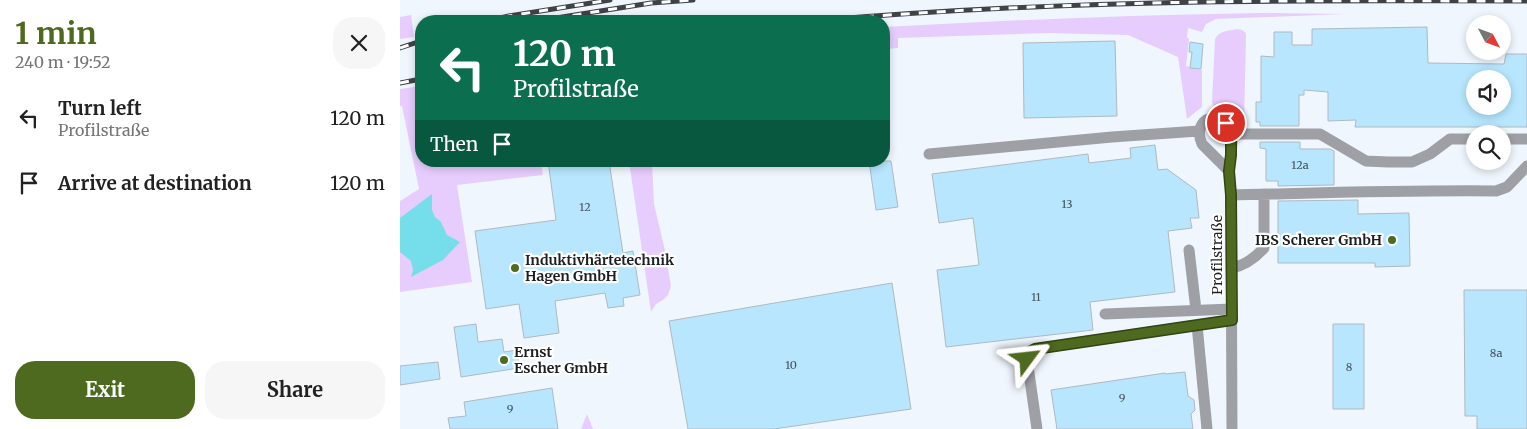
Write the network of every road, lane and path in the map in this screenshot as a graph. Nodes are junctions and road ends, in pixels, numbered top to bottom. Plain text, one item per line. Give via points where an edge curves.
1 (1199, 131) junction
2 (1231, 134) junction
3 (1466, 139) edge
4 (1511, 139) edge
5 (1527, 139) edge
6 (929, 154) dead end
7 (1527, 166) edge
8 (1229, 171) junction
9 (1264, 194) junction
10 (1231, 195) junction
11 (1189, 250) dead end
12 (1232, 268) junction
13 (1196, 310) junction
14 (1105, 314) dead end
15 (1232, 315) junction
16 (1197, 325) junction
17 (1037, 429) edge
18 (1207, 429) edge
19 (1232, 429) edge

1 - 2 street via 1204,122 1215,118 1226,123
1 - 6 street
1 - 8 street via 1202,144
2 - 3 street via 1320,134 1366,161 1388,162 1412,162 1450,139
2 - 8 street, Profilstraße
4 - 5 street
7 - 9 street via 1507,188 1496,191
8 - 10 street, Profilstraße
9 - 10 street
9 - 12 street via 1264,248 1244,266
10 - 12 street, Profilstraße
11 - 13 street
12 - 15 street, Profilstraße
13 - 14 street
13 - 15 street
15 - 16 street
15 - 19 street, Profilstraße
16 - 17 street via 1029,352 1027,359
16 - 18 street

